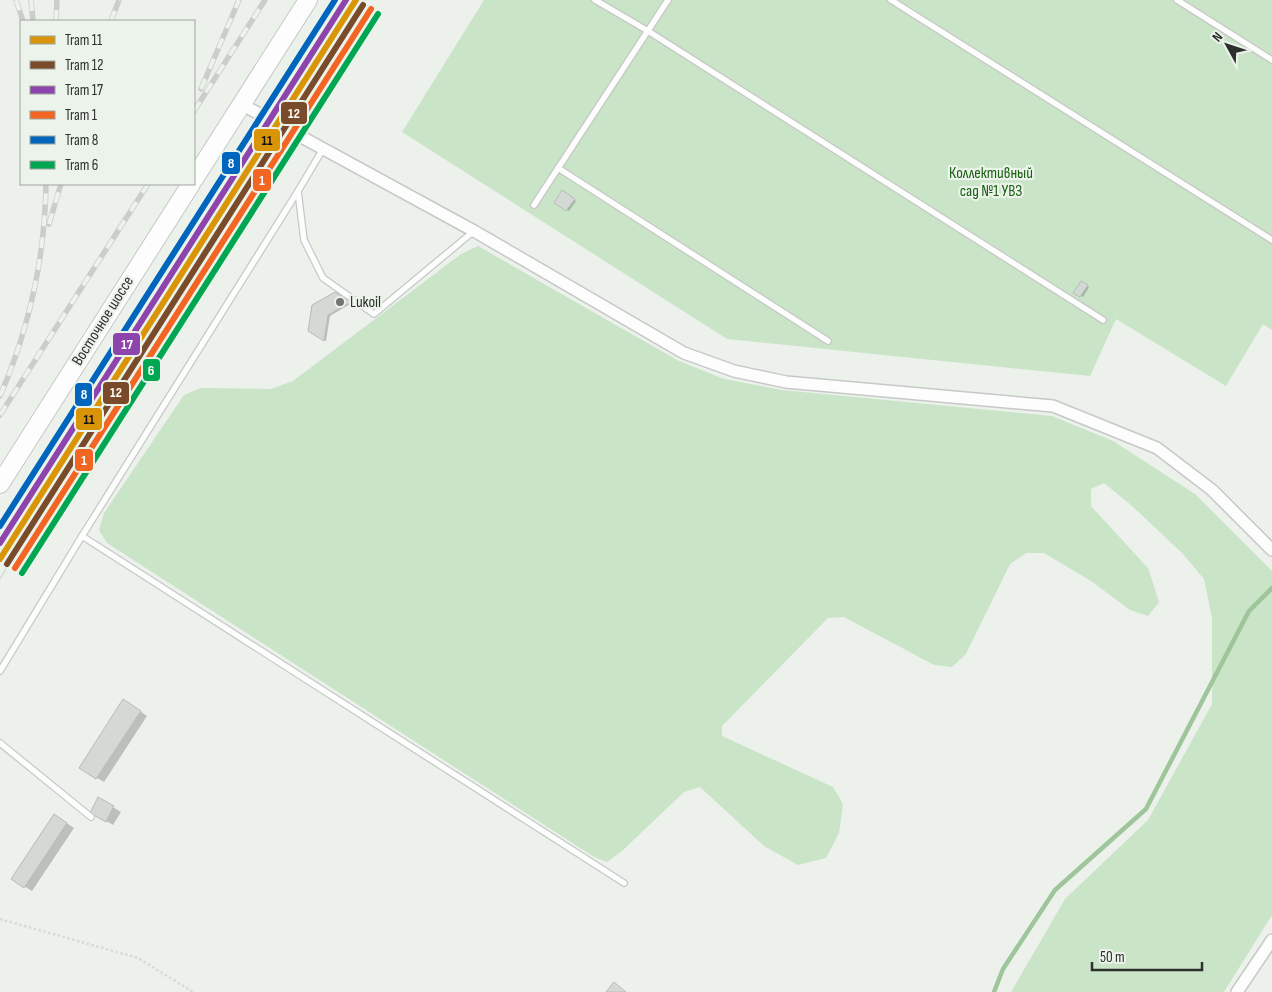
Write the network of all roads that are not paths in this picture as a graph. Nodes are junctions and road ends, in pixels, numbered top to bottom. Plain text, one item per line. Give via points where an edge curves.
1 (308, 0) edge
2 (595, 0) edge
3 (668, 0) edge
4 (891, 0) edge
5 (1176, 0) edge
6 (648, 31) junction
7 (1272, 60) edge
8 (241, 104) junction
9 (323, 149) junction
10 (558, 168) junction
11 (195, 177) edge
12 (190, 185) edge
13 (298, 191) junction
14 (534, 205) dead end
15 (474, 231) junction
16 (1272, 240) edge
17 (1103, 320) dead end
18 (828, 341) dead end
19 (0, 484) edge
20 (82, 536) junction
21 (1272, 550) edge
22 (0, 671) edge
23 (0, 743) edge
24 (91, 817) dead end
25 (624, 882) dead end
26 (1272, 940) edge
27 (1237, 992) edge

1 - 8 main road
2 - 6 lane
3 - 6 lane
4 - 16 lane
5 - 7 lane
6 - 10 lane
6 - 17 lane
8 - 9 street
8 - 11 main road
9 - 13 lane
9 - 15 street
10 - 14 lane
10 - 18 lane
12 - 19 main road, Восточное шоссе
13 - 15 lane via 304,240 323,278 374,314
13 - 20 lane
15 - 21 street via 684,353 734,372 786,382 1053,406 1157,448 1212,490
20 - 22 lane
20 - 25 lane
23 - 24 lane
26 - 27 street

